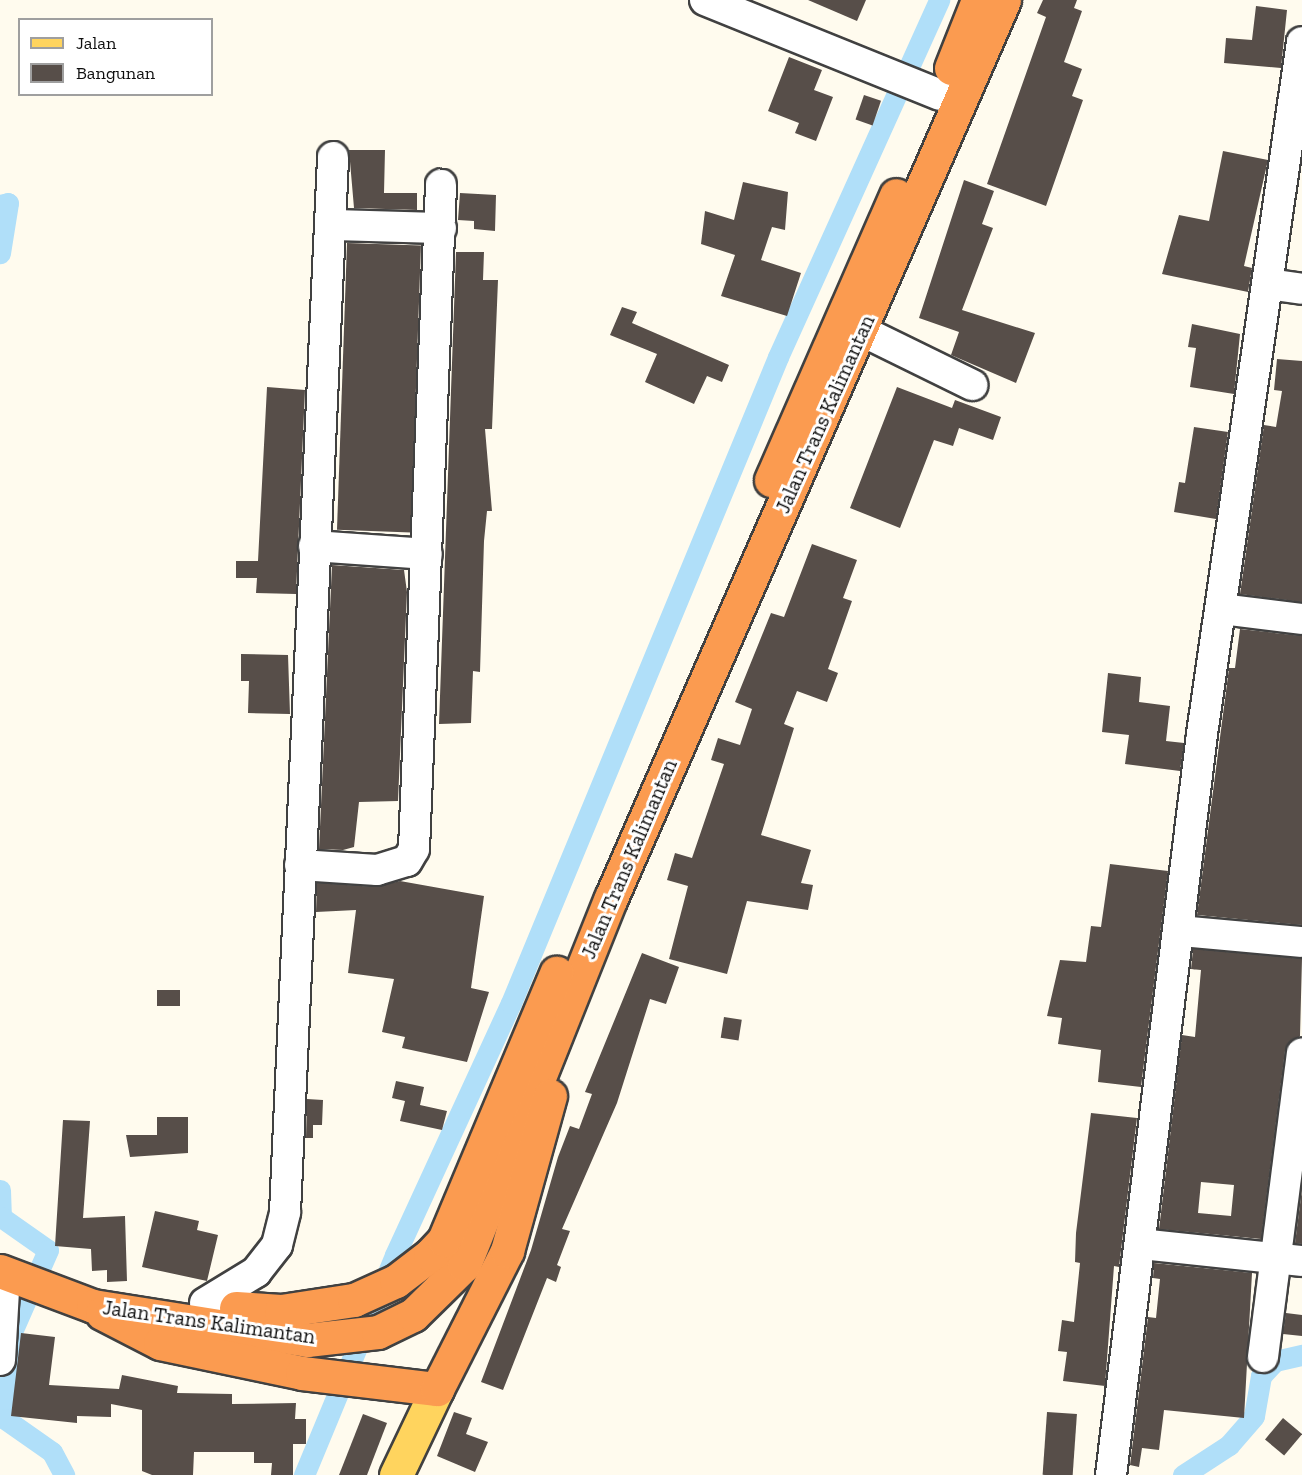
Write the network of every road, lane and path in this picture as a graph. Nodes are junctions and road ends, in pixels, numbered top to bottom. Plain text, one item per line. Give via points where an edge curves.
1 (705, 0) edge
2 (978, 0) edge
3 (1005, 0) edge
4 (737, 7) edge
5 (1302, 42) edge
6 (936, 93) junction
7 (333, 157) dead end
8 (441, 184) dead end
9 (332, 225) junction
10 (441, 228) junction
11 (1268, 284) junction
12 (1302, 289) edge
13 (862, 331) junction
14 (972, 386) dead end
15 (314, 546) junction
16 (427, 554) junction
17 (1221, 609) junction
18 (1302, 619) edge
19 (300, 865) junction
20 (1180, 932) junction
21 (1302, 942) edge
22 (554, 1035) junction
23 (1302, 1053) edge
24 (1295, 1157) edge
25 (467, 1224) junction
26 (1140, 1244) junction
27 (1289, 1259) edge
28 (21, 1272) edge
29 (93, 1306) junction
30 (211, 1310) junction
31 (1263, 1357) dead end
32 (0, 1360) edge
33 (437, 1389) junction
34 (396, 1475) edge
35 (1111, 1475) edge

1 - 4 street
2 - 6 highway, Jalan Trans Kalimantan
3 - 13 highway, Jalan Trans Kalimantan
4 - 6 street via 859,66
5 - 11 street
6 - 25 highway, Jalan Trans Kalimantan
7 - 9 street
8 - 10 street
9 - 10 street
9 - 15 street
10 - 16 street
11 - 12 street
11 - 17 street
13 - 14 street
13 - 22 highway, Jalan Trans Kalimantan
15 - 16 street
15 - 19 street
16 - 19 street via 414,849 407,861 377,870
17 - 18 street
17 - 20 street
19 - 30 street via 285,1212 277,1245 256,1272
20 - 21 street
20 - 26 street
22 - 25 highway, Jalan Trans Kalimantan
22 - 33 highway via 556,1077 507,1251
23 - 24 street
24 - 27 street
25 - 30 highway, Jalan Trans Kalimantan via 464,1265 436,1297 378,1332 307,1340
26 - 27 street
26 - 35 street
27 - 31 street
28 - 29 highway, Jalan Trans Kalimantan
28 - 30 highway, Jalan Trans Kalimantan
28 - 32 street
29 - 30 highway, Jalan Trans Kalimantan
29 - 33 highway via 160,1343 302,1373
33 - 34 main road

